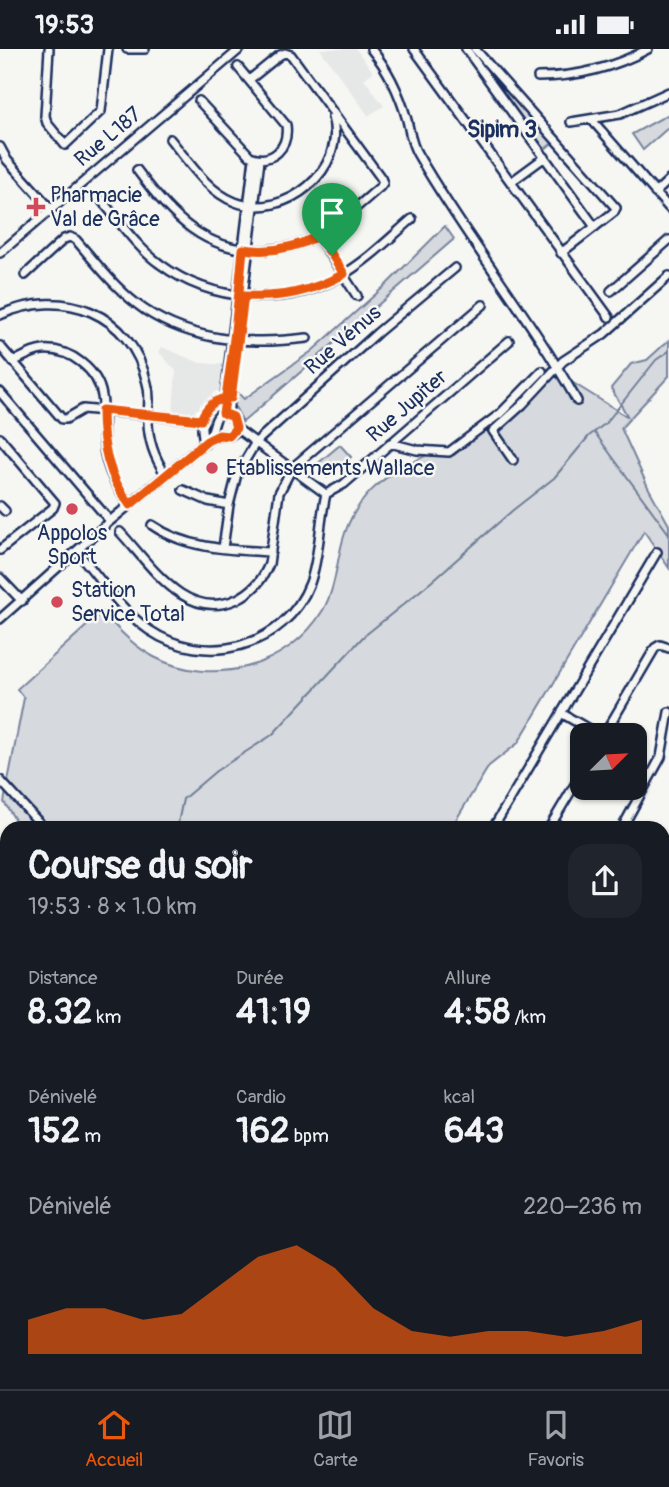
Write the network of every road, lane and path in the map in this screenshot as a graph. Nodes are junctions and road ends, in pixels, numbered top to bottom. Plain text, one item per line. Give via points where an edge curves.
1 (49, 49) edge
2 (107, 49) edge
3 (127, 49) edge
4 (145, 49) edge
5 (240, 49) edge
6 (371, 49) edge
7 (414, 49) edge
8 (466, 49) edge
9 (475, 49) edge
10 (648, 49) edge
11 (237, 67) dead end
12 (538, 77) dead end
13 (249, 80) junction
14 (669, 92) edge
15 (199, 101) dead end
16 (330, 111) junction
17 (592, 120) junction
18 (571, 123) dead end
19 (170, 139) dead end
20 (0, 147) edge
21 (545, 157) junction
22 (257, 159) junction
23 (137, 170) dead end
24 (669, 180) edge
25 (511, 182) junction
26 (655, 193) junction
27 (102, 201) dead end
28 (252, 206) junction
29 (669, 208) edge
30 (51, 209) junction
31 (412, 219) dead end
32 (595, 227) junction
33 (318, 236) junction
34 (669, 240) edge
35 (246, 250) junction
36 (0, 253) edge
37 (561, 253) junction
38 (456, 268) dead end
39 (344, 274) junction
40 (25, 275) dead end
41 (669, 276) edge
42 (611, 291) dead end
43 (241, 295) junction
44 (357, 296) dead end
45 (483, 305) dead end
46 (0, 315) edge
47 (609, 317) dead end
48 (307, 338) dead end
49 (236, 340) junction
50 (509, 341) dead end
51 (0, 347) edge
52 (13, 362) junction
53 (558, 367) junction
54 (542, 371) dead end
55 (0, 392) edge
56 (228, 398) junction
57 (577, 401) dead end
58 (102, 410) junction
59 (226, 413) junction
60 (148, 415) junction
61 (201, 420) junction
62 (236, 428) junction
63 (216, 431) junction
64 (0, 438) edge
65 (256, 442) junction
66 (206, 443) junction
67 (390, 443) junction
68 (513, 460) dead end
69 (292, 467) junction
70 (166, 475) junction
71 (183, 490) dead end
72 (326, 494) junction
73 (130, 505) junction
74 (229, 505) junction
75 (110, 521) junction
76 (152, 525) dead end
77 (120, 532) dead end
78 (223, 548) junction
79 (0, 550) edge
80 (271, 552) junction
81 (657, 552) dead end
82 (84, 560) dead end
83 (0, 577) edge
84 (22, 601) junction
85 (0, 619) edge
86 (669, 648) edge
87 (669, 712) edge
88 (561, 713) junction
89 (580, 723) edge
90 (609, 723) edge
91 (0, 780) edge
92 (570, 793) edge
93 (38, 821) edge
94 (497, 821) edge
95 (553, 821) edge
96 (626, 821) edge

1 - 2 street via 45,116 65,145 101,111
3 - 4 street
5 - 30 street, Rue L187
6 - 53 street via 403,106 416,153
7 - 25 street
8 - 21 street
9 - 32 street via 614,205 614,212
10 - 12 street via 585,74
11 - 13 street
13 - 16 street via 285,53 291,55
13 - 22 street via 286,125 287,135 278,153
14 - 17 street via 636,108
15 - 22 street via 242,150
16 - 28 street via 334,133 323,171 291,199
16 - 33 street via 383,183
17 - 18 street
17 - 26 street
19 - 28 street via 215,190
20 - 30 street
21 - 25 street
21 - 32 street
22 - 28 street
23 - 35 street via 187,225 218,245
24 - 26 street
25 - 37 street
26 - 29 street
27 - 43 street via 158,263 194,284
28 - 35 street
30 - 36 street, Rue L187
31 - 39 street
32 - 37 street
33 - 35 street via 286,248
33 - 39 street
34 - 42 street
35 - 43 street
37 - 47 street
38 - 65 street, Rue Vénus
39 - 43 street via 288,295
39 - 44 street
40 - 49 street via 70,237 145,310 186,331
41 - 53 street via 604,334
43 - 49 street
45 - 69 street
46 - 60 street via 32,304 57,302 106,320 130,344 144,370
48 - 49 street
49 - 56 street
50 - 67 street, Rue Jupiter
51 - 52 street
52 - 58 street via 62,419 79,410
52 - 58 street via 43,350 74,357 96,378
53 - 57 street
53 - 68 street via 493,431
54 - 67 street via 500,413 449,452
55 - 75 street
56 - 59 street
56 - 61 street via 206,409
58 - 60 street
58 - 73 street via 107,462
59 - 62 street
59 - 63 street via 217,416
60 - 61 street
60 - 70 street via 149,439
61 - 66 street
62 - 63 street via 229,436
62 - 65 street
63 - 66 street
64 - 79 street via 55,503
65 - 69 street
65 - 74 street, Rue Vénus via 237,474
66 - 70 street
67 - 72 street, Rue Jupiter
69 - 72 street
69 - 80 street via 279,493
70 - 73 street
71 - 74 street
72 - 82 street via 314,570 304,596 268,634 237,647 206,651 161,638 130,614
73 - 75 street
74 - 78 street, Rue Vénus
75 - 84 street
76 - 78 street via 181,540
77 - 80 street via 168,584 202,604 230,602 255,587 264,576
78 - 80 street
81 - 88 street
83 - 84 street
84 - 85 street
86 - 90 street via 655,648
87 - 96 street via 661,757
88 - 89 street
88 - 94 street
91 - 93 street
92 - 95 street

